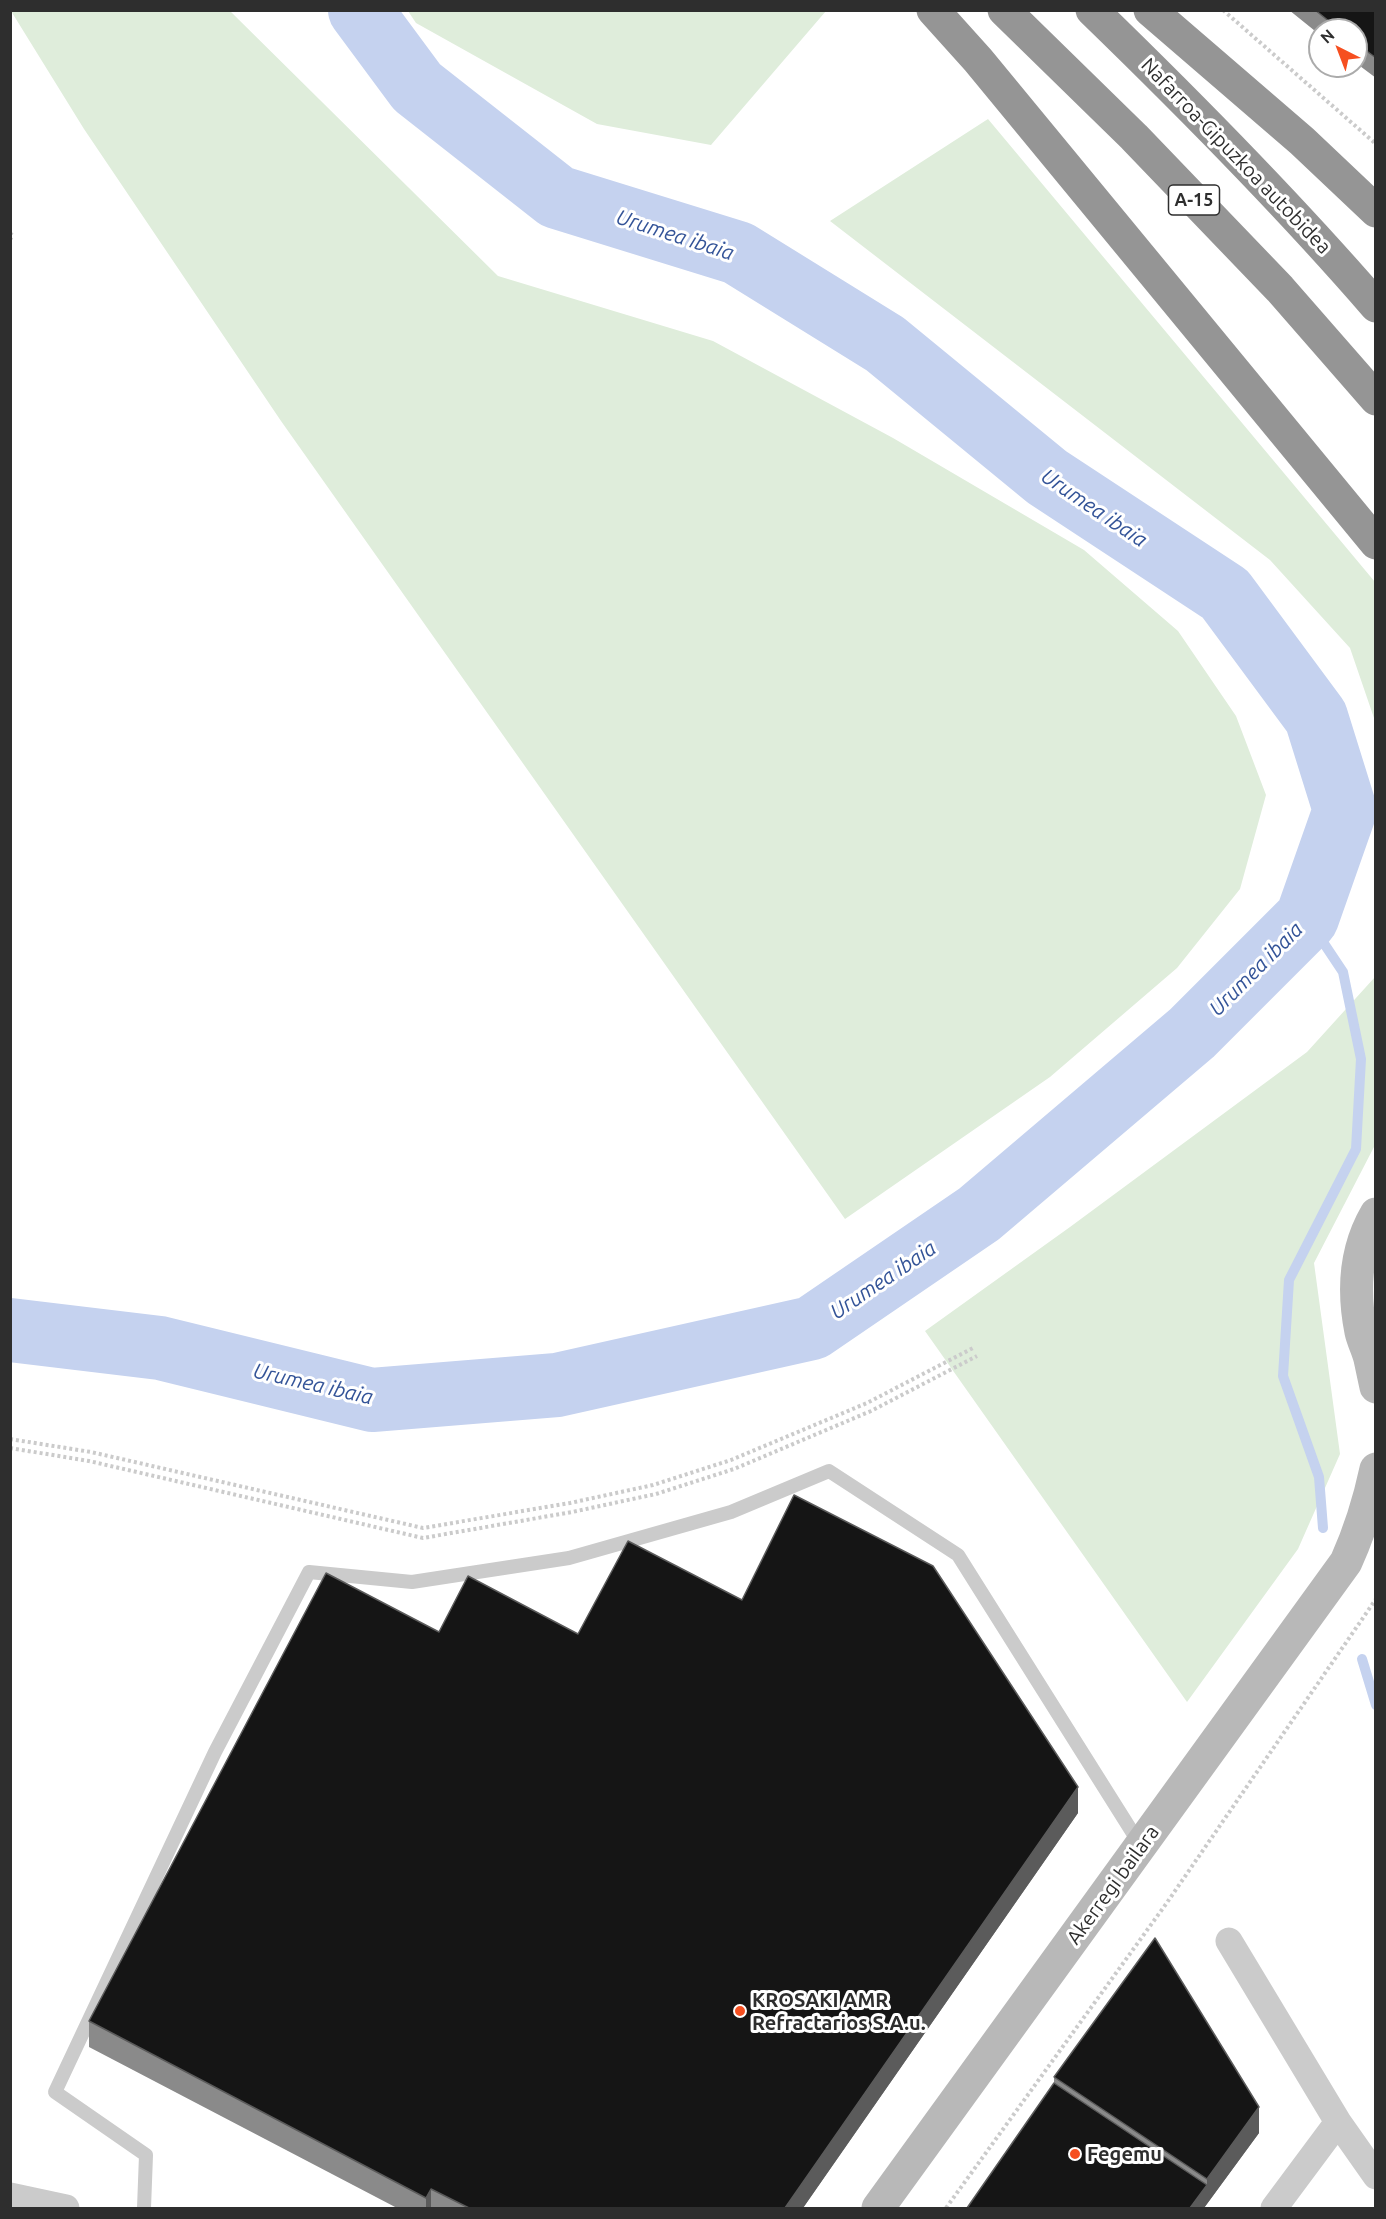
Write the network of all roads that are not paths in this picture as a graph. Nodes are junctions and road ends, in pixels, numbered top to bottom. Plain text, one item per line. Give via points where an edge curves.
1 (933, 10) edge
2 (1004, 10) edge
3 (1092, 10) edge
4 (1150, 10) edge
5 (1376, 211) edge
6 (1376, 306) edge
7 (1376, 399) edge
8 (1376, 543) edge
9 (1376, 1214) edge
10 (1374, 1359) edge
11 (1376, 1469) edge
12 (1376, 1530) edge
13 (1347, 1562) junction
14 (1141, 1846) junction
15 (1229, 1941) dead end
16 (1338, 2122) junction
17 (1376, 2176) edge
18 (10, 2196) edge
19 (66, 2208) edge
20 (144, 2208) edge
21 (878, 2208) edge
22 (1274, 2208) edge

1 - 8 highway
2 - 7 highway, A-15 via 1134,137 1280,289
3 - 6 highway, Nafarroa-Gipuzkoa autobidea via 1183,98
4 - 5 highway via 1302,141
9 - 10 main road via 1363,1241 1356,1287 1362,1335
11 - 13 main road, Akerregi bailara
12 - 13 street
13 - 14 main road, Akerregi bailara
14 - 20 lane via 958,1555 829,1471 731,1512 569,1558 412,1582 309,1572 215,1752 55,2092 146,2155
14 - 21 main road, Akerregi bailara
15 - 16 street
16 - 17 street
16 - 22 street
18 - 19 street

